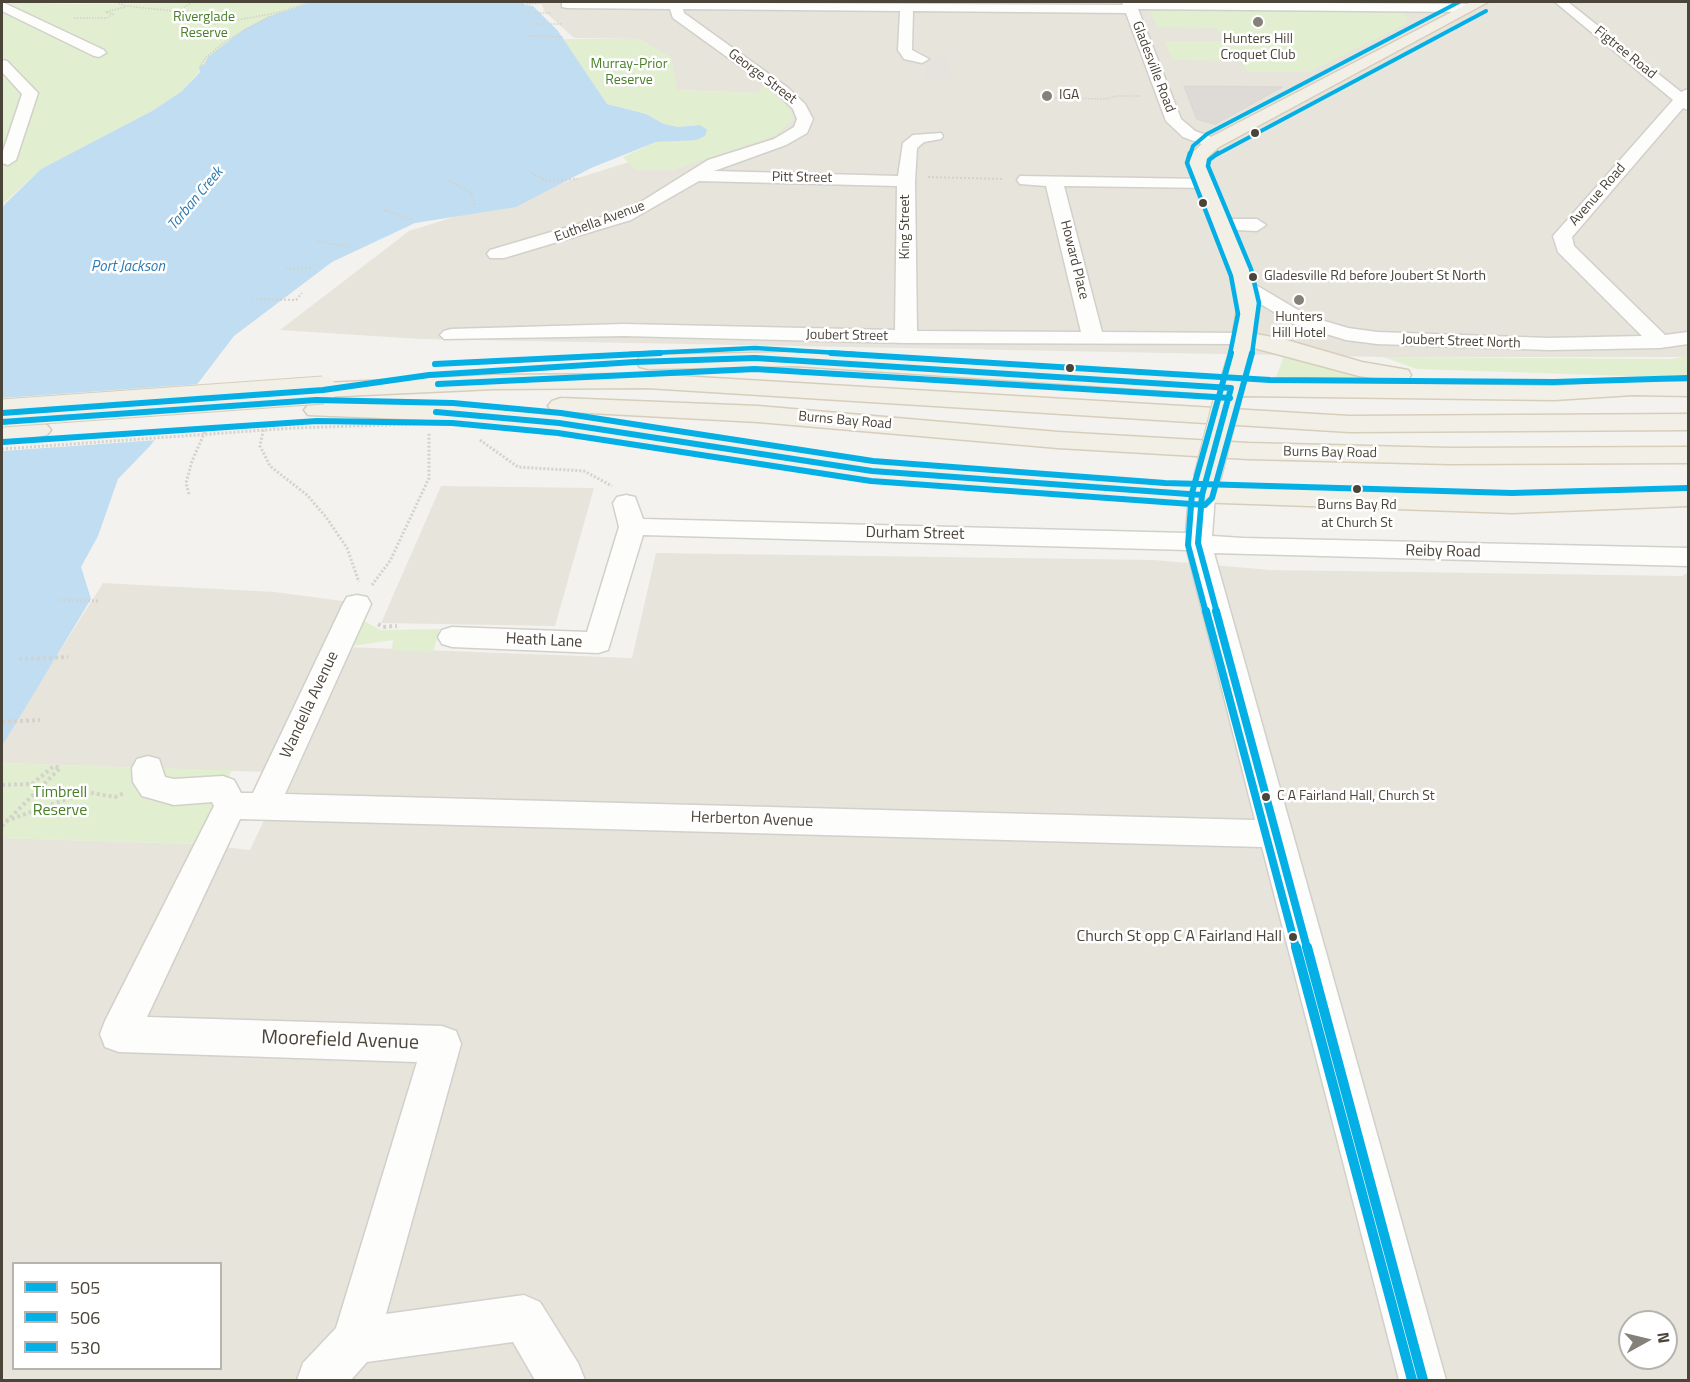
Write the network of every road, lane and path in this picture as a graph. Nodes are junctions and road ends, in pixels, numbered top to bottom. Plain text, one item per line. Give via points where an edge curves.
1 (116, 2) edge
2 (193, 2) edge
3 (311, 2) edge
4 (1561, 2) edge
5 (705, 3) edge
6 (523, 4) dead end
7 (535, 4) dead end
8 (567, 4) dead end
9 (675, 4) junction
10 (1410, 4) edge
11 (6, 5) edge
12 (1130, 5) edge
13 (1475, 5) edge
14 (126, 6) junction
15 (907, 7) junction
16 (105, 12) dead end
17 (176, 12) junction
18 (276, 13) junction
19 (528, 13) dead end
20 (552, 13) dead end
21 (527, 24) dead end
22 (566, 24) dead end
23 (1431, 28) junction
24 (525, 36) dead end
25 (564, 37) dead end
26 (99, 53) dead end
27 (922, 59) dead end
28 (2, 64) edge
29 (201, 65) dead end
30 (1146, 96) dead end
31 (1055, 99) dead end
32 (1686, 99) edge
33 (935, 136) dead end
34 (1213, 143) junction
35 (8, 160) dead end
36 (531, 173) dead end
37 (697, 176) junction
38 (925, 177) dead end
39 (578, 179) dead end
40 (1026, 180) joint
41 (449, 181) dead end
42 (906, 181) junction
43 (1054, 181) junction
44 (1203, 184) junction
45 (475, 208) dead end
46 (384, 210) dead end
47 (413, 220) dead end
48 (1220, 225) junction
49 (1257, 225) dead end
50 (317, 241) dead end
51 (350, 246) dead end
52 (497, 254) dead end
53 (313, 268) dead end
54 (285, 269) dead end
55 (1245, 288) junction
56 (302, 293) dead end
57 (252, 299) dead end
58 (451, 335) dead end
59 (906, 338) junction
60 (1093, 338) junction
61 (1689, 338) edge
62 (1244, 339) junction
63 (1660, 342) junction
64 (1359, 369) junction
65 (1628, 388) junction
66 (1689, 389) edge
67 (1230, 392) junction
68 (320, 400) junction
69 (2, 413) edge
70 (265, 420) dead end
71 (1689, 422) edge
72 (210, 423) dead end
73 (2, 433) edge
74 (479, 440) dead end
75 (2, 449) edge
76 (1689, 454) edge
77 (1204, 487) junction
78 (189, 494) dead end
79 (1689, 498) edge
80 (629, 515) junction
81 (1198, 543) junction
82 (1689, 557) edge
83 (358, 593) junction
84 (60, 600) dead end
85 (99, 601) dead end
86 (452, 637) dead end
87 (68, 657) dead end
88 (19, 659) dead end
89 (40, 720) dead end
90 (2, 722) edge
91 (148, 768) dead end
92 (2, 785) edge
93 (98, 792) dead end
94 (246, 806) junction
95 (6, 821) junction
96 (2, 826) edge
97 (1275, 834) junction
98 (355, 1341) junction
99 (320, 1380) edge
100 (561, 1380) edge
101 (1423, 1380) edge

1 - 14 path
2 - 17 path
3 - 18 path
4 - 32 street, Figtree Road
5 - 9 street
5 - 15 street
6 - 7 path
8 - 9 street
9 - 37 street, George Street via 678,15 782,90 800,107 805,119 801,130 780,142 714,164
10 - 12 street
10 - 13 street
10 - 23 street
11 - 26 street
12 - 15 street
12 - 34 street, Gladesville Road via 1174,121 1189,134
13 - 23 main road
14 - 16 path
14 - 17 path
15 - 27 street via 904,50 909,56
17 - 18 path via 192,13 214,24
18 - 29 path via 227,40
19 - 20 path
21 - 22 path
23 - 34 main road
24 - 25 path
28 - 35 street via 30,93
30 - 31 path
32 - 63 street, Avenue Road via 1562,236 1565,248
33 - 42 street, King Street via 919,138 909,146
34 - 44 main road via 1197,159
36 - 39 path via 547,181
37 - 42 street, Pitt Street
37 - 52 street, Euthella Avenue via 625,216
38 - 40 path
40 - 43 street
41 - 45 path via 472,194
42 - 59 street, King Street
43 - 44 street
43 - 60 street, Howard Place
44 - 48 main road
46 - 47 path
48 - 49 street
48 - 55 main road
50 - 51 path
53 - 54 path
55 - 62 main road
55 - 63 street, Joubert Street North via 1300,320 1346,334 1493,344
55 - 64 main road via 1299,339
56 - 57 path via 296,300
58 - 59 street, Joubert Street via 624,330
59 - 60 street, Joubert Street
60 - 62 street, Joubert Street
61 - 63 street, Joubert Street North
62 - 64 main road
62 - 67 main road
64 - 65 main road via 1411,377
65 - 66 main road
65 - 67 main road via 1554,393
67 - 68 main road via 755,358 429,375
67 - 77 main road, bridge
68 - 69 main road, Burns Bay Road, bridge
68 - 71 main road, Burns Bay Road via 494,382 647,381 1315,422
68 - 73 main road, Burns Bay Road
68 - 76 main road, Burns Bay Road via 758,414 1248,452 1449,456
68 - 77 main road via 559,423 872,471
70 - 83 path via 260,438 265,457 326,517 346,548
72 - 78 path via 192,461 186,483
74 - 80 path via 518,467 584,471 608,482
75 - 83 path, bridge via 293,428 427,426 429,478 390,561
77 - 79 main road via 1512,504
77 - 81 street
80 - 81 street, Durham Street
80 - 86 street, Heath Lane via 598,643
81 - 82 street, Reiby Road
81 - 97 street
83 - 94 street, Wandella Avenue
84 - 85 path
87 - 88 path
89 - 90 path
91 - 94 street via 153,787 174,792 223,789
92 - 95 path via 32,783 54,766 60,768
93 - 95 path via 86,792
94 - 97 street, Herberton Avenue
94 - 98 street, Moorefield Avenue via 119,1034 442,1044
95 - 96 path
97 - 101 street
98 - 99 street
98 - 100 street via 524,1318

